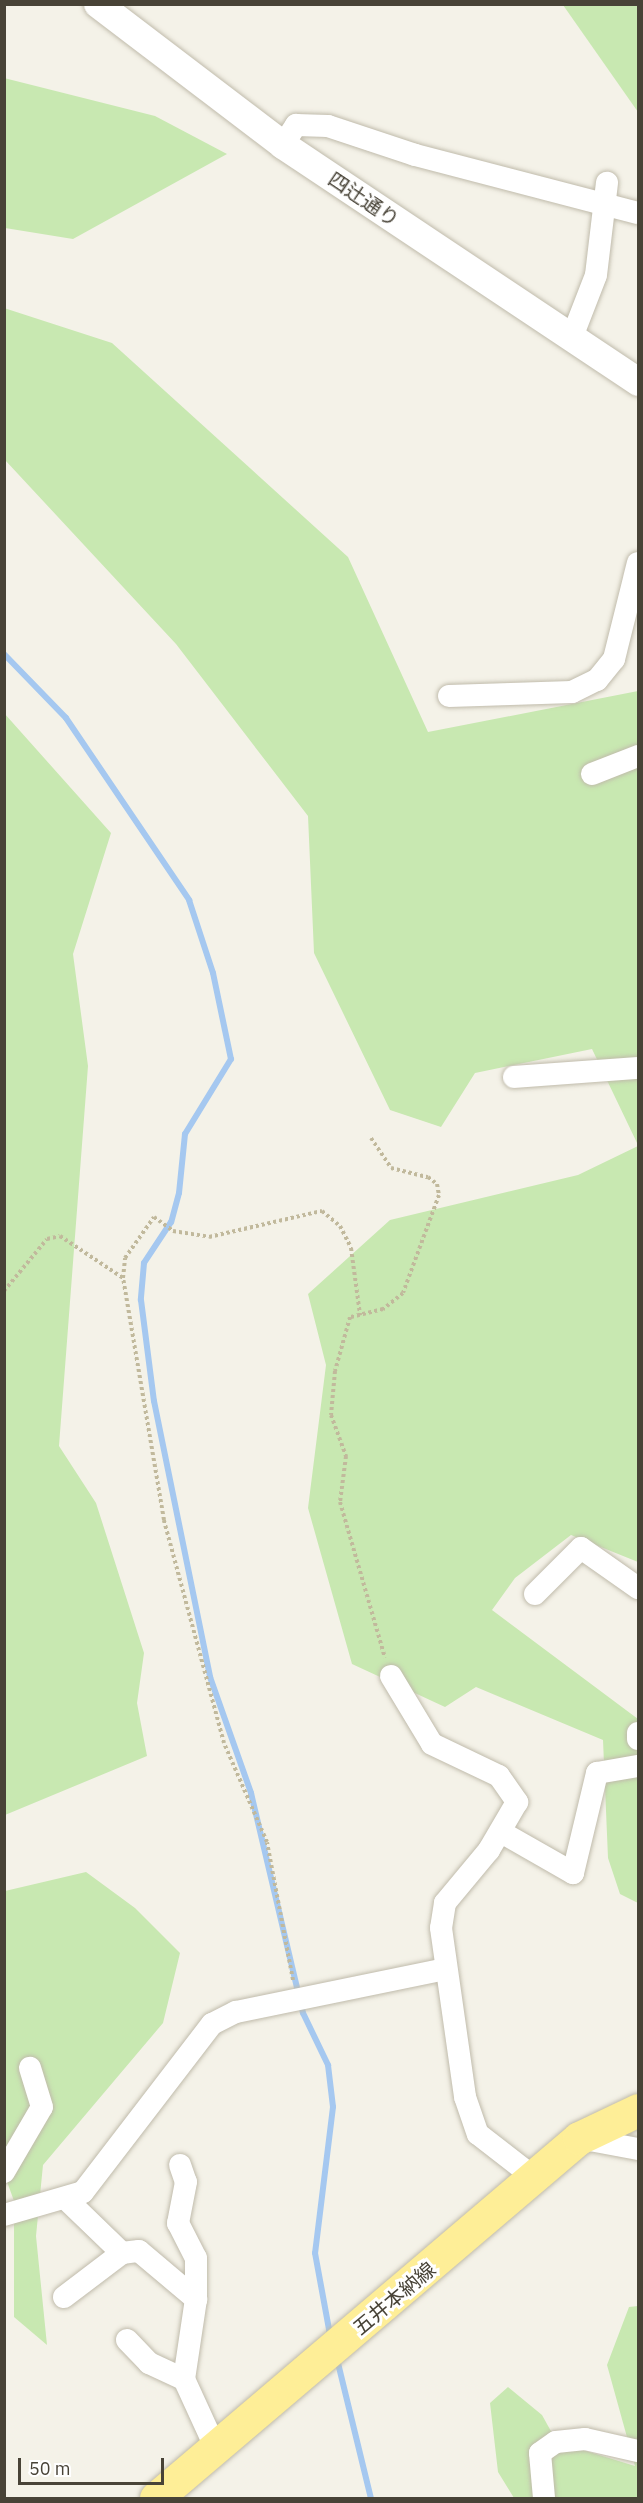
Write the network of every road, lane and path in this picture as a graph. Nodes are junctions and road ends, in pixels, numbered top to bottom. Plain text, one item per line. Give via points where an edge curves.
1 (98, 4) edge
2 (283, 144) junction
3 (607, 193) junction
4 (639, 213) edge
5 (572, 337) junction
6 (639, 382) edge
7 (639, 563) edge
8 (449, 696) dead end
9 (639, 756) edge
10 (592, 774) dead end
11 (639, 1068) edge
12 (514, 1077) dead end
13 (370, 1138) dead end
14 (123, 1278) junction
15 (4, 1291) edge
16 (360, 1315) junction
17 (639, 1588) edge
18 (535, 1594) dead end
19 (391, 1676) joint
20 (639, 1733) edge
21 (639, 1739) edge
22 (639, 1766) edge
23 (501, 1832) junction
24 (446, 1970) junction
25 (288, 2002) junction
26 (30, 2068) dead end
27 (639, 2110) edge
28 (579, 2138) junction
29 (639, 2150) edge
30 (180, 2164) dead end
31 (4, 2172) edge
32 (536, 2179) junction
33 (4, 2180) edge
34 (66, 2199) junction
35 (10, 2212) edge
36 (122, 2253) junction
37 (64, 2297) dead end
38 (196, 2299) junction
39 (127, 2340) dead end
40 (184, 2379) junction
41 (216, 2449) junction
42 (639, 2451) edge
43 (156, 2499) edge
44 (544, 2499) edge

1 - 2 street, 四辻通り
2 - 3 street via 296,124 328,126 415,155
2 - 5 street, 四辻通り
3 - 4 street
3 - 5 street via 596,275
5 - 6 street, 四辻通り
7 - 8 street via 614,659 597,680 572,692
9 - 10 street
11 - 12 street
13 - 16 path via 391,1168 428,1177 439,1195 403,1293 382,1309
14 - 15 path via 60,1236 47,1239
14 - 16 path via 125,1258 154,1217 173,1232 209,1237 322,1211 340,1226 351,1248
14 - 25 path via 165,1520 224,1743 267,1842 294,1992
16 - 19 path via 350,1317 342,1342 331,1415 346,1456 340,1502
17 - 18 street via 581,1548
19 - 23 street via 432,1744 499,1776 513,1791 517,1802
20 - 21 street
22 - 23 street via 597,1773 573,1873
23 - 24 street via 445,1903 441,1928
24 - 25 street
24 - 32 street via 465,2097 478,2134
25 - 34 street via 236,2012 212,2024 135,2131 83,2192
26 - 31 street via 42,2107
27 - 28 main road, 五井本納線
28 - 29 street
28 - 32 main road, 五井本納線
30 - 38 street via 186,2182 178,2223 196,2258
32 - 41 main road, 五井本納線
33 - 35 street
34 - 35 street
34 - 36 street
36 - 37 street
36 - 38 street via 139,2251
38 - 40 street
39 - 40 street via 149,2363
40 - 41 street
41 - 43 main road, 五井本納線
42 - 44 street via 585,2439 556,2442 540,2453

